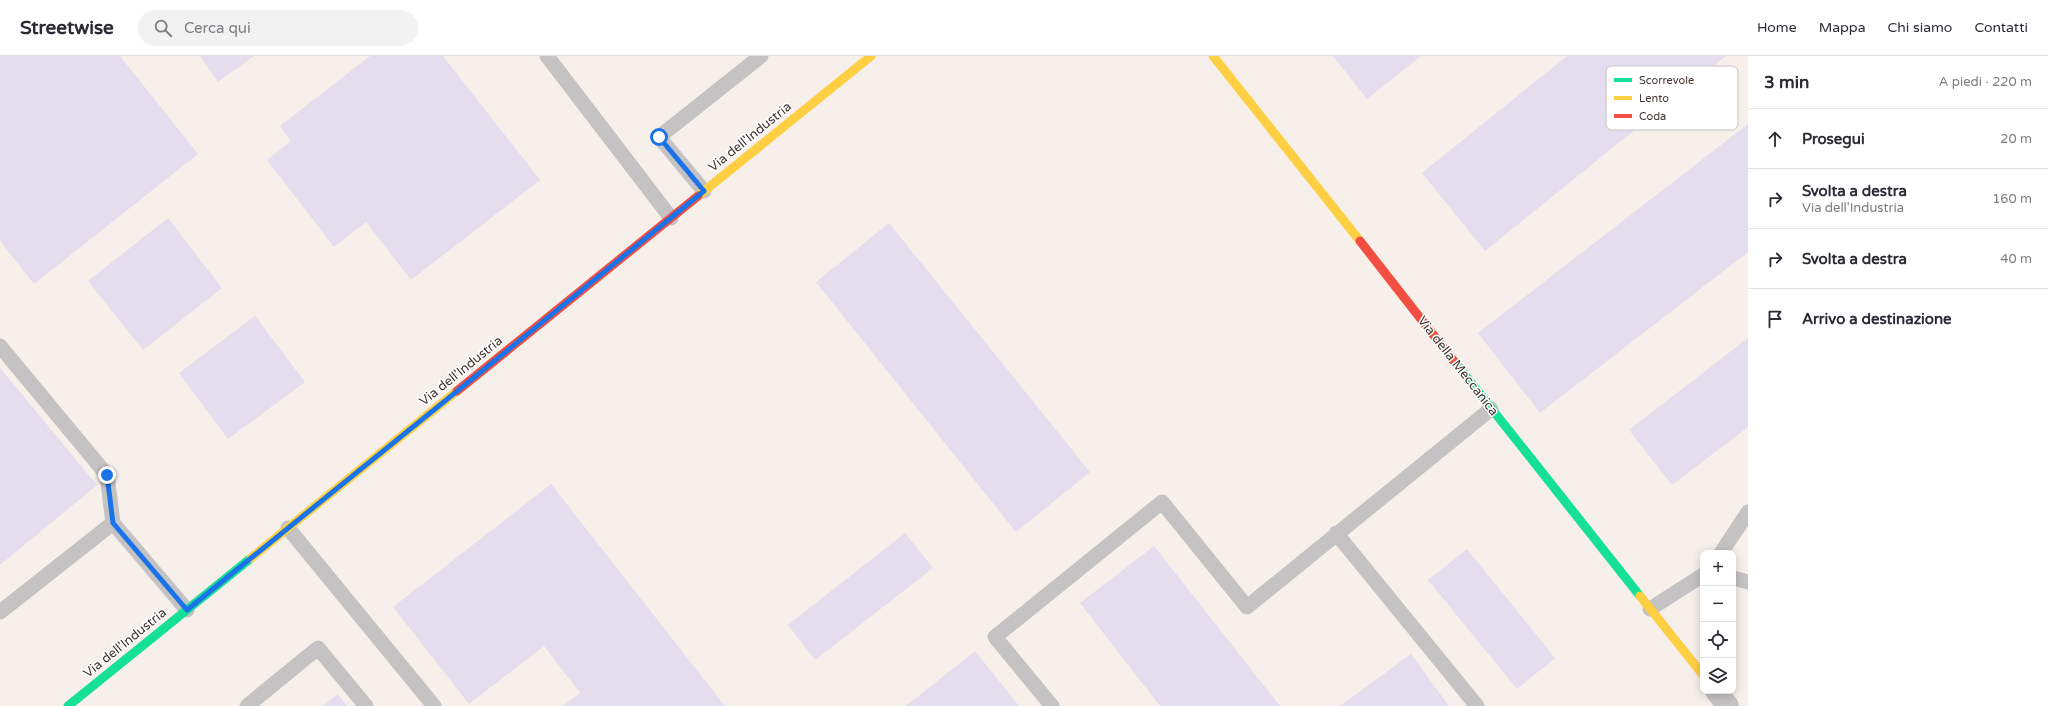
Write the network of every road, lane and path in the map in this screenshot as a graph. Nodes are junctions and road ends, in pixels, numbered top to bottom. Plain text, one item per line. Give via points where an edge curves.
1 (547, 56) edge
2 (761, 56) edge
3 (871, 56) edge
4 (1213, 56) edge
5 (704, 191) junction
6 (671, 218) junction
7 (0, 346) edge
8 (1491, 408) junction
9 (1748, 512) edge
10 (113, 523) junction
11 (288, 528) junction
12 (1336, 533) junction
13 (1723, 550) edge
14 (1700, 576) edge
15 (1736, 579) edge
16 (1748, 582) edge
17 (1650, 609) junction
18 (187, 610) junction
19 (0, 612) edge
20 (1700, 671) edge
21 (1718, 694) edge
22 (69, 706) edge
23 (247, 706) edge
24 (366, 706) edge
25 (434, 706) edge
26 (1052, 706) edge
27 (1477, 706) edge
28 (1728, 706) edge

1 - 6 lane
2 - 5 lane via 659,137
3 - 5 street, Via dell'Industria
4 - 8 street, Via della Meccanica
5 - 6 street, Via dell'Industria
6 - 11 street, Via dell'Industria
7 - 10 lane via 107,475
8 - 12 lane
8 - 17 street, Via della Meccanica
9 - 13 lane
10 - 18 lane
10 - 19 lane
11 - 18 street, Via dell'Industria
11 - 25 lane
12 - 26 lane via 1247,607 1162,502 995,637
12 - 27 lane
14 - 17 lane
15 - 16 lane
17 - 20 street, Via della Meccanica
18 - 22 street, Via dell'Industria
21 - 28 street
23 - 24 lane via 318,648

